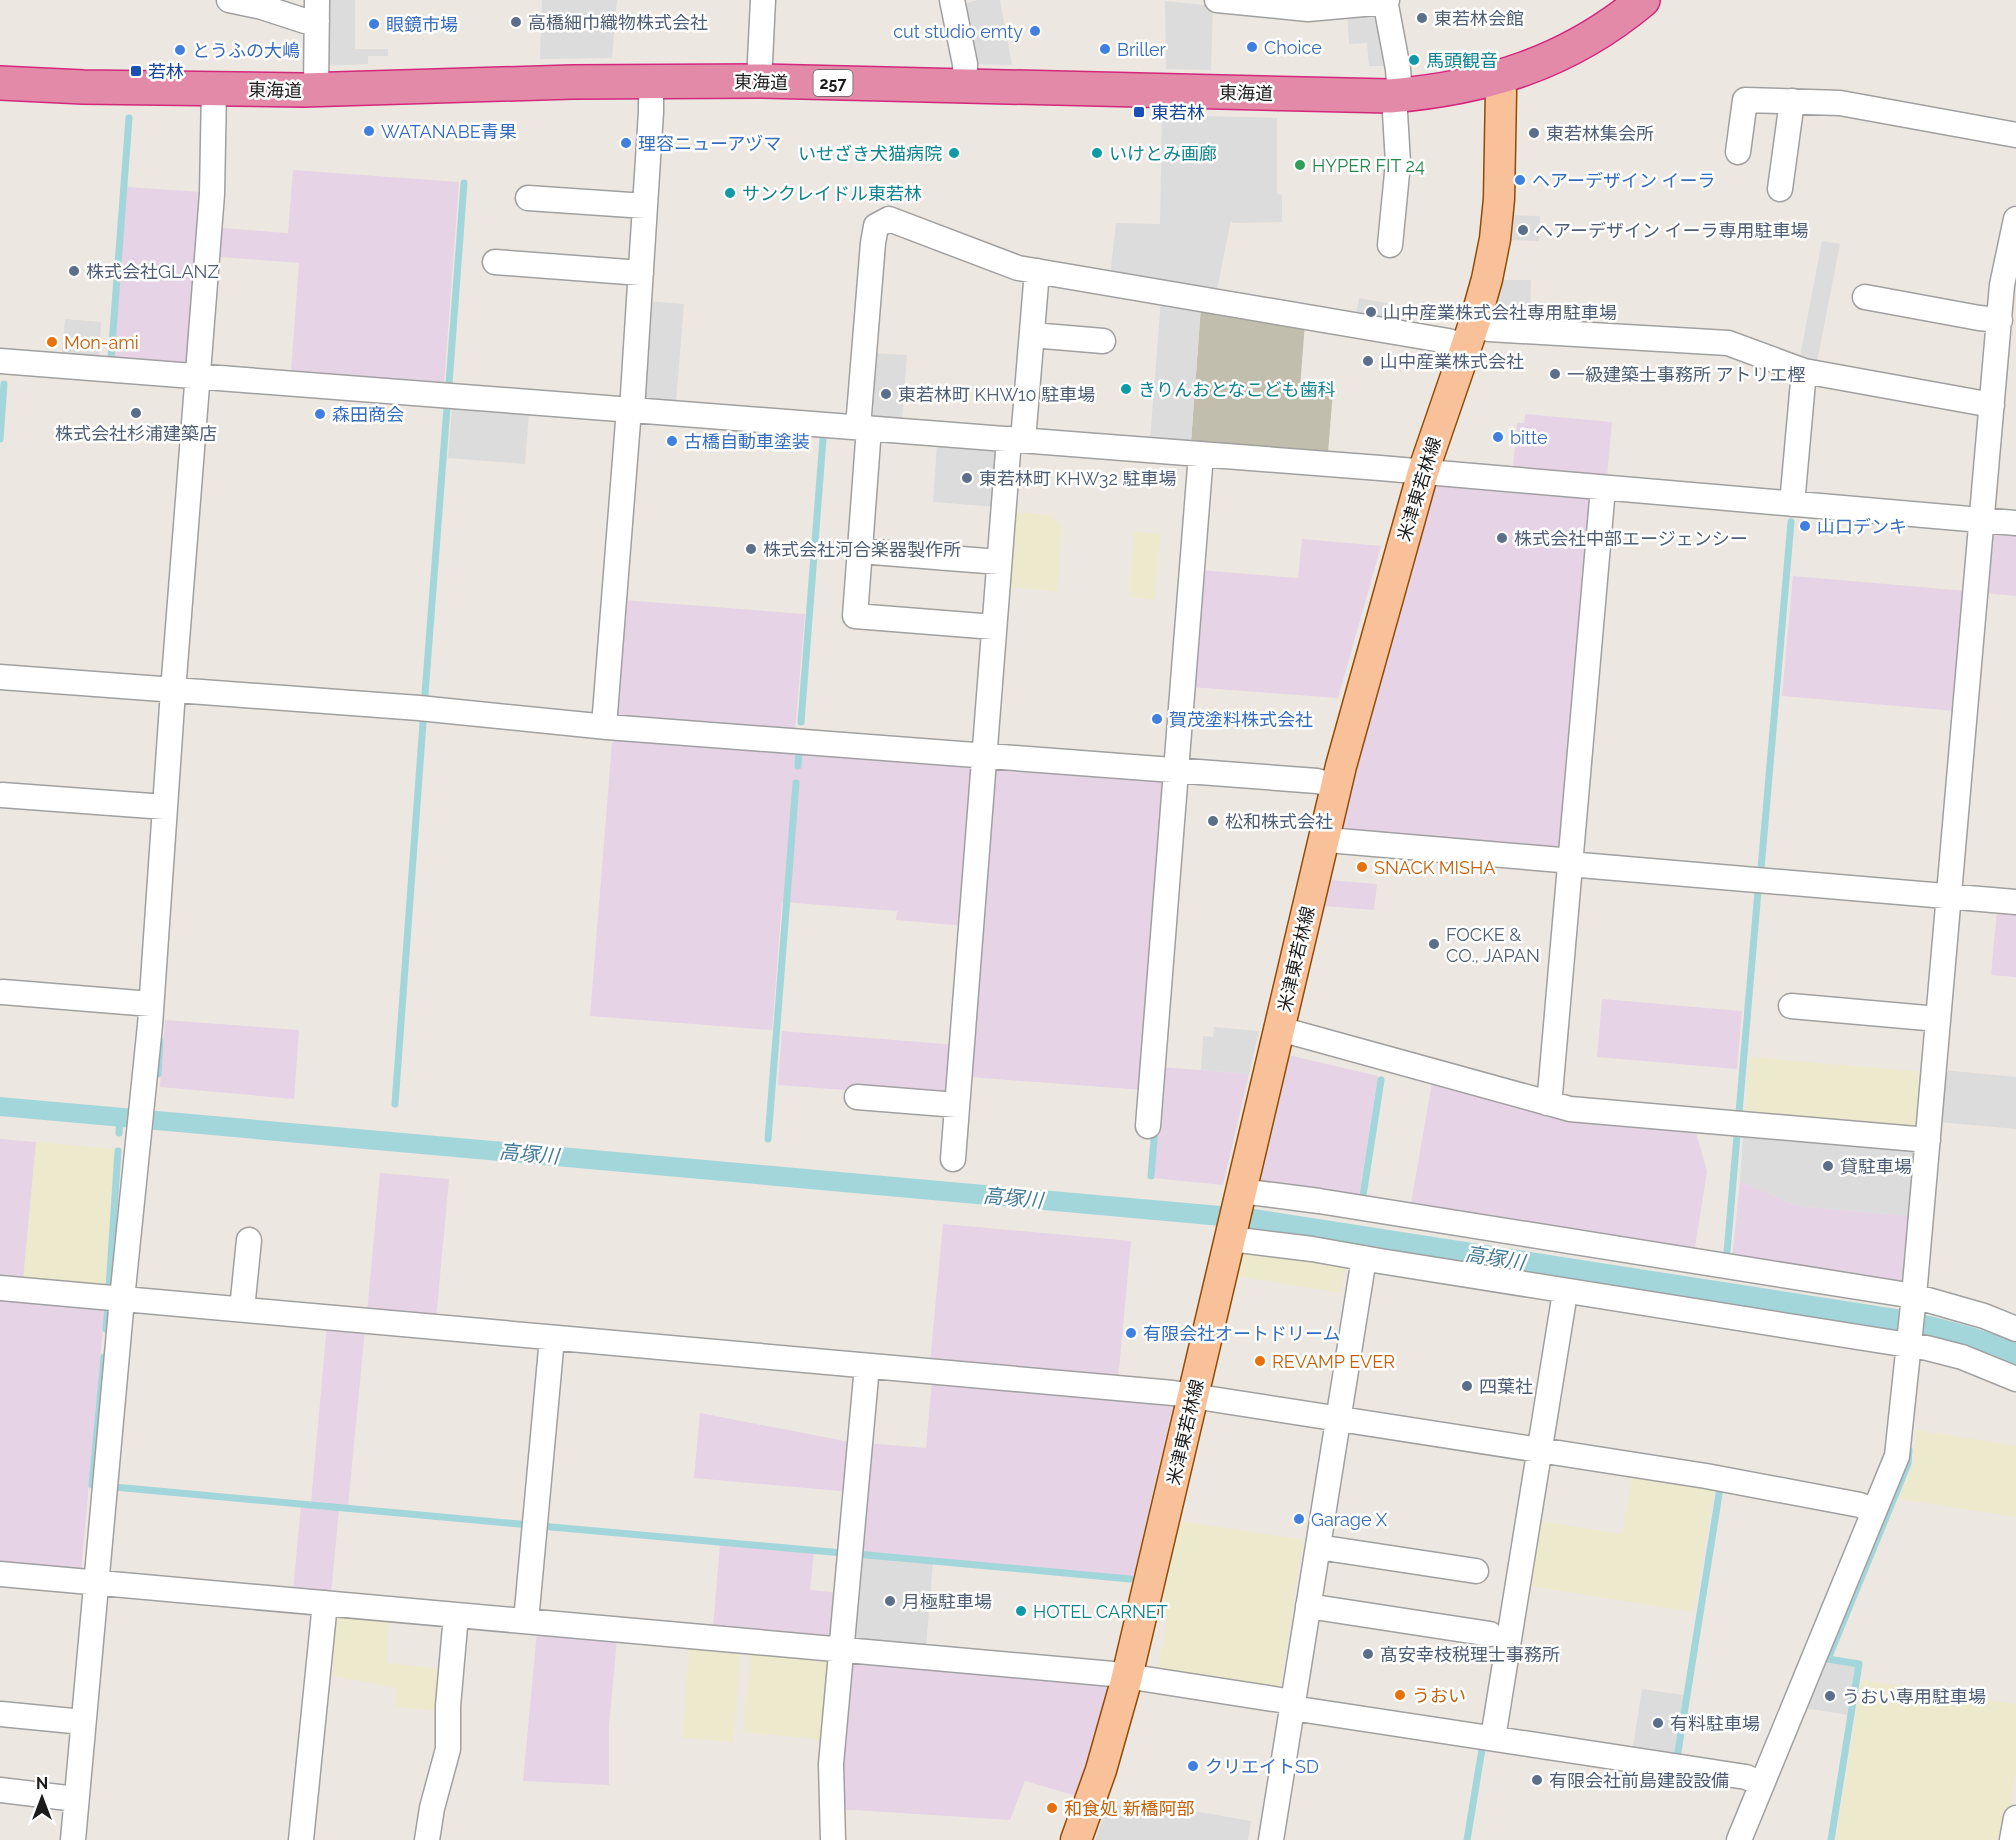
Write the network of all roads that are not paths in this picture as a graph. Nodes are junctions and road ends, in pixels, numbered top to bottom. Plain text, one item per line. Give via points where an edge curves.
1 (229, 0) edge
2 (763, 0) edge
3 (952, 0) edge
4 (1227, 0) edge
5 (1642, 0) edge
6 (1386, 1) edge
7 (317, 11) edge
8 (1497, 79) junction
9 (651, 81) junction
10 (759, 81) junction
11 (0, 83) edge
12 (965, 86) junction
13 (214, 89) junction
14 (316, 90) junction
15 (1397, 96) junction
16 (1792, 101) junction
17 (2016, 135) edge
18 (1738, 152) dead end
19 (1780, 189) dead end
20 (528, 198) dead end
21 (645, 207) junction
22 (2016, 219) edge
23 (1390, 245) dead end
24 (495, 262) dead end
25 (1037, 271) junction
26 (641, 273) junction
27 (1865, 297) dead end
28 (1032, 335) junction
29 (1470, 335) junction
30 (2004, 336) edge
31 (1103, 341) dead end
32 (0, 361) edge
33 (1804, 371) junction
34 (197, 376) junction
35 (1992, 405) junction
36 (630, 410) junction
37 (864, 428) junction
38 (1016, 440) junction
39 (1201, 454) junction
40 (1423, 472) junction
41 (1603, 488) junction
42 (1792, 504) junction
43 (1982, 520) junction
44 (2016, 524) edge
45 (860, 551) junction
46 (999, 562) junction
47 (994, 627) junction
48 (0, 677) edge
49 (173, 691) junction
50 (604, 726) junction
51 (984, 756) junction
52 (1176, 770) junction
53 (1336, 786) junction
54 (2, 795) dead end
55 (165, 807) junction
56 (1324, 838) junction
57 (1570, 863) junction
58 (1949, 896) junction
59 (2016, 902) edge
60 (3, 992) dead end
61 (151, 1004) junction
62 (1791, 1006) dead end
63 (1938, 1019) junction
64 (1280, 1029) junction
65 (857, 1097) dead end
66 (1547, 1103) junction
67 (957, 1105) junction
68 (1149, 1126) dead end
69 (1928, 1140) junction
70 (953, 1159) dead end
71 (1240, 1195) junction
72 (1231, 1236) junction
73 (249, 1240) dead end
74 (1364, 1258) junction
75 (0, 1288) edge
76 (122, 1299) junction
77 (1913, 1300) junction
78 (1563, 1305) dead end
79 (242, 1309) junction
80 (2016, 1329) edge
81 (552, 1338) junction
82 (1908, 1344) junction
83 (867, 1366) junction
84 (2016, 1379) edge
85 (1194, 1396) junction
86 (1338, 1419) junction
87 (1539, 1450) junction
88 (1874, 1512) junction
89 (1318, 1546) junction
90 (1476, 1571) dead end
91 (0, 1574) edge
92 (96, 1582) junction
93 (325, 1603) junction
94 (1308, 1606) junction
95 (456, 1615) junction
96 (526, 1621) junction
97 (1490, 1634) dead end
98 (841, 1649) junction
99 (1128, 1677) junction
100 (1293, 1705) junction
101 (1, 1714) edge
102 (84, 1722) junction
103 (1493, 1738) junction
104 (1762, 1784) junction
105 (0, 1790) edge
106 (76, 1799) junction
107 (2016, 1818) edge
108 (73, 1840) edge
109 (301, 1840) edge
110 (427, 1840) edge
111 (833, 1840) edge
112 (1076, 1840) edge
113 (1271, 1840) edge
114 (1739, 1840) edge
115 (2012, 1840) edge

1 - 7 street via 305,21
2 - 10 street
3 - 12 street via 965,64
4 - 6 street via 1308,9
5 - 8 highway, 東海道 / 257 via 1583,42
6 - 15 street via 1398,69
7 - 14 street
8 - 15 highway, 東海道 / 257 via 1457,89
8 - 29 main road, 米津東若林線 via 1501,92 1497,219 1491,259
9 - 10 highway, 東海道 / 257
9 - 14 highway, 東海道 / 257
9 - 21 street
10 - 12 highway, 東海道 / 257
11 - 13 highway, 東海道 / 257
12 - 15 highway, 東海道 / 257
13 - 14 highway, 東海道 / 257
13 - 34 street via 212,194
15 - 23 street via 1398,163
16 - 17 street via 1840,103
16 - 18 street via 1745,100
16 - 19 street
20 - 21 street
21 - 26 street
22 - 30 street via 2004,272
24 - 26 street
25 - 28 street
25 - 29 street via 1448,341
25 - 37 street via 1018,268 889,219 876,226
26 - 36 street
27 - 30 street via 1979,318
28 - 31 street
28 - 38 street
29 - 33 street via 1489,329 1728,343
29 - 40 main road, 米津東若林線
30 - 35 street
32 - 34 street
33 - 35 street
33 - 42 street
34 - 36 street
34 - 49 street
35 - 43 street
36 - 37 street
36 - 50 street
37 - 38 street
37 - 45 street
38 - 39 street
38 - 46 street
39 - 40 street
39 - 52 street
40 - 41 street
40 - 53 main road, 米津東若林線
41 - 42 street
41 - 57 street
42 - 43 street
43 - 44 street
43 - 58 street
45 - 46 street
45 - 47 street via 855,616
46 - 47 street
47 - 51 street
48 - 49 street
49 - 50 street
49 - 55 street
50 - 51 street
51 - 52 street
51 - 67 street
52 - 53 street via 1317,781
52 - 68 street
53 - 56 main road, 米津東若林線
54 - 55 street
55 - 61 street
56 - 57 street
56 - 64 main road, 米津東若林線
57 - 58 street
57 - 66 street
58 - 59 street
58 - 63 street
60 - 61 street
61 - 76 street
62 - 63 street
63 - 69 street
64 - 66 street
64 - 71 main road, 米津東若林線
65 - 67 street
66 - 69 street via 1570,1109
67 - 70 street
69 - 77 street
71 - 72 main road, 米津東若林線
71 - 77 street via 1319,1201
72 - 74 street
72 - 85 main road, 米津東若林線
73 - 79 street
74 - 82 street
74 - 86 street
75 - 76 street
76 - 79 street
76 - 92 street
77 - 80 street via 1984,1316
77 - 82 street
78 - 87 street
79 - 81 street
81 - 83 street
81 - 96 street
82 - 84 street via 1962,1357
82 - 88 street via 1898,1456
83 - 85 street
83 - 98 street
85 - 86 street
85 - 99 main road, 米津東若林線
86 - 87 street
86 - 89 street
87 - 88 street via 1706,1476 1860,1505
87 - 103 street
88 - 104 street
89 - 90 street
89 - 94 street
91 - 92 street
92 - 93 street
92 - 102 street
93 - 95 street
93 - 109 street
94 - 97 street
94 - 100 street
95 - 96 street
95 - 110 street via 448,1749
96 - 98 street
98 - 99 street
98 - 111 street via 831,1764
99 - 100 street
99 - 112 main road, 米津東若林線
100 - 103 street
100 - 113 street
101 - 102 street
102 - 106 street
103 - 104 street via 1746,1777
104 - 114 street
105 - 106 street
106 - 108 street
107 - 115 street

